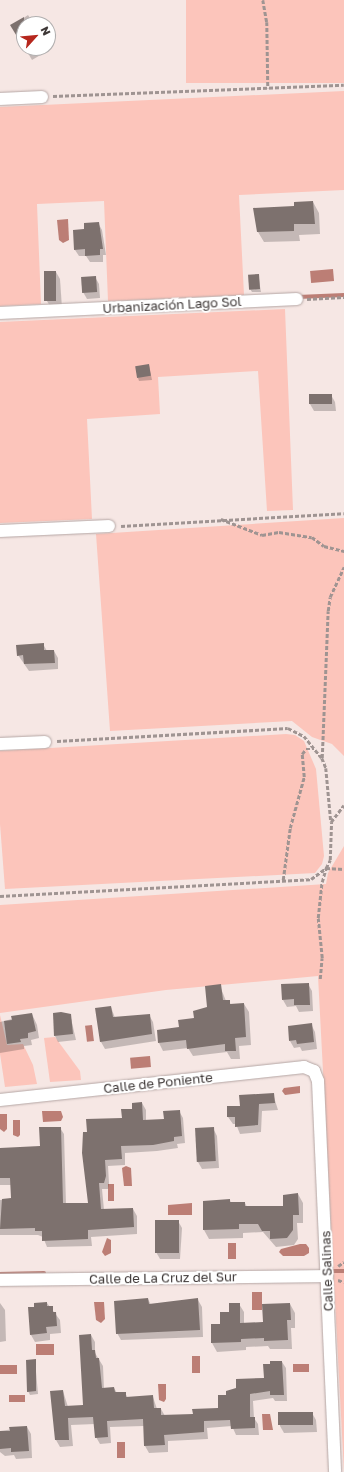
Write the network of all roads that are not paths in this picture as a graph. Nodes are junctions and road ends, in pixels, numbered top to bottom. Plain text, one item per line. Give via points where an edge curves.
1 (42, 97) road end
2 (0, 99) edge
3 (297, 299) road end
4 (0, 313) edge
5 (109, 526) road end
6 (0, 531) edge
7 (45, 742) road end
8 (0, 744) edge
9 (314, 1071) joint
10 (0, 1100) edge
11 (327, 1276) junction
12 (0, 1280) edge
13 (335, 1472) edge

1 - 2 street
3 - 4 street, Urbanización Lago Sol
5 - 6 street
7 - 8 street
9 - 10 street, Calle de Poniente via 304,1067
9 - 11 street, Calle Salinas via 318,1081
11 - 12 street, Calle de La Cruz del Sur
11 - 13 street, Calle Salinas

